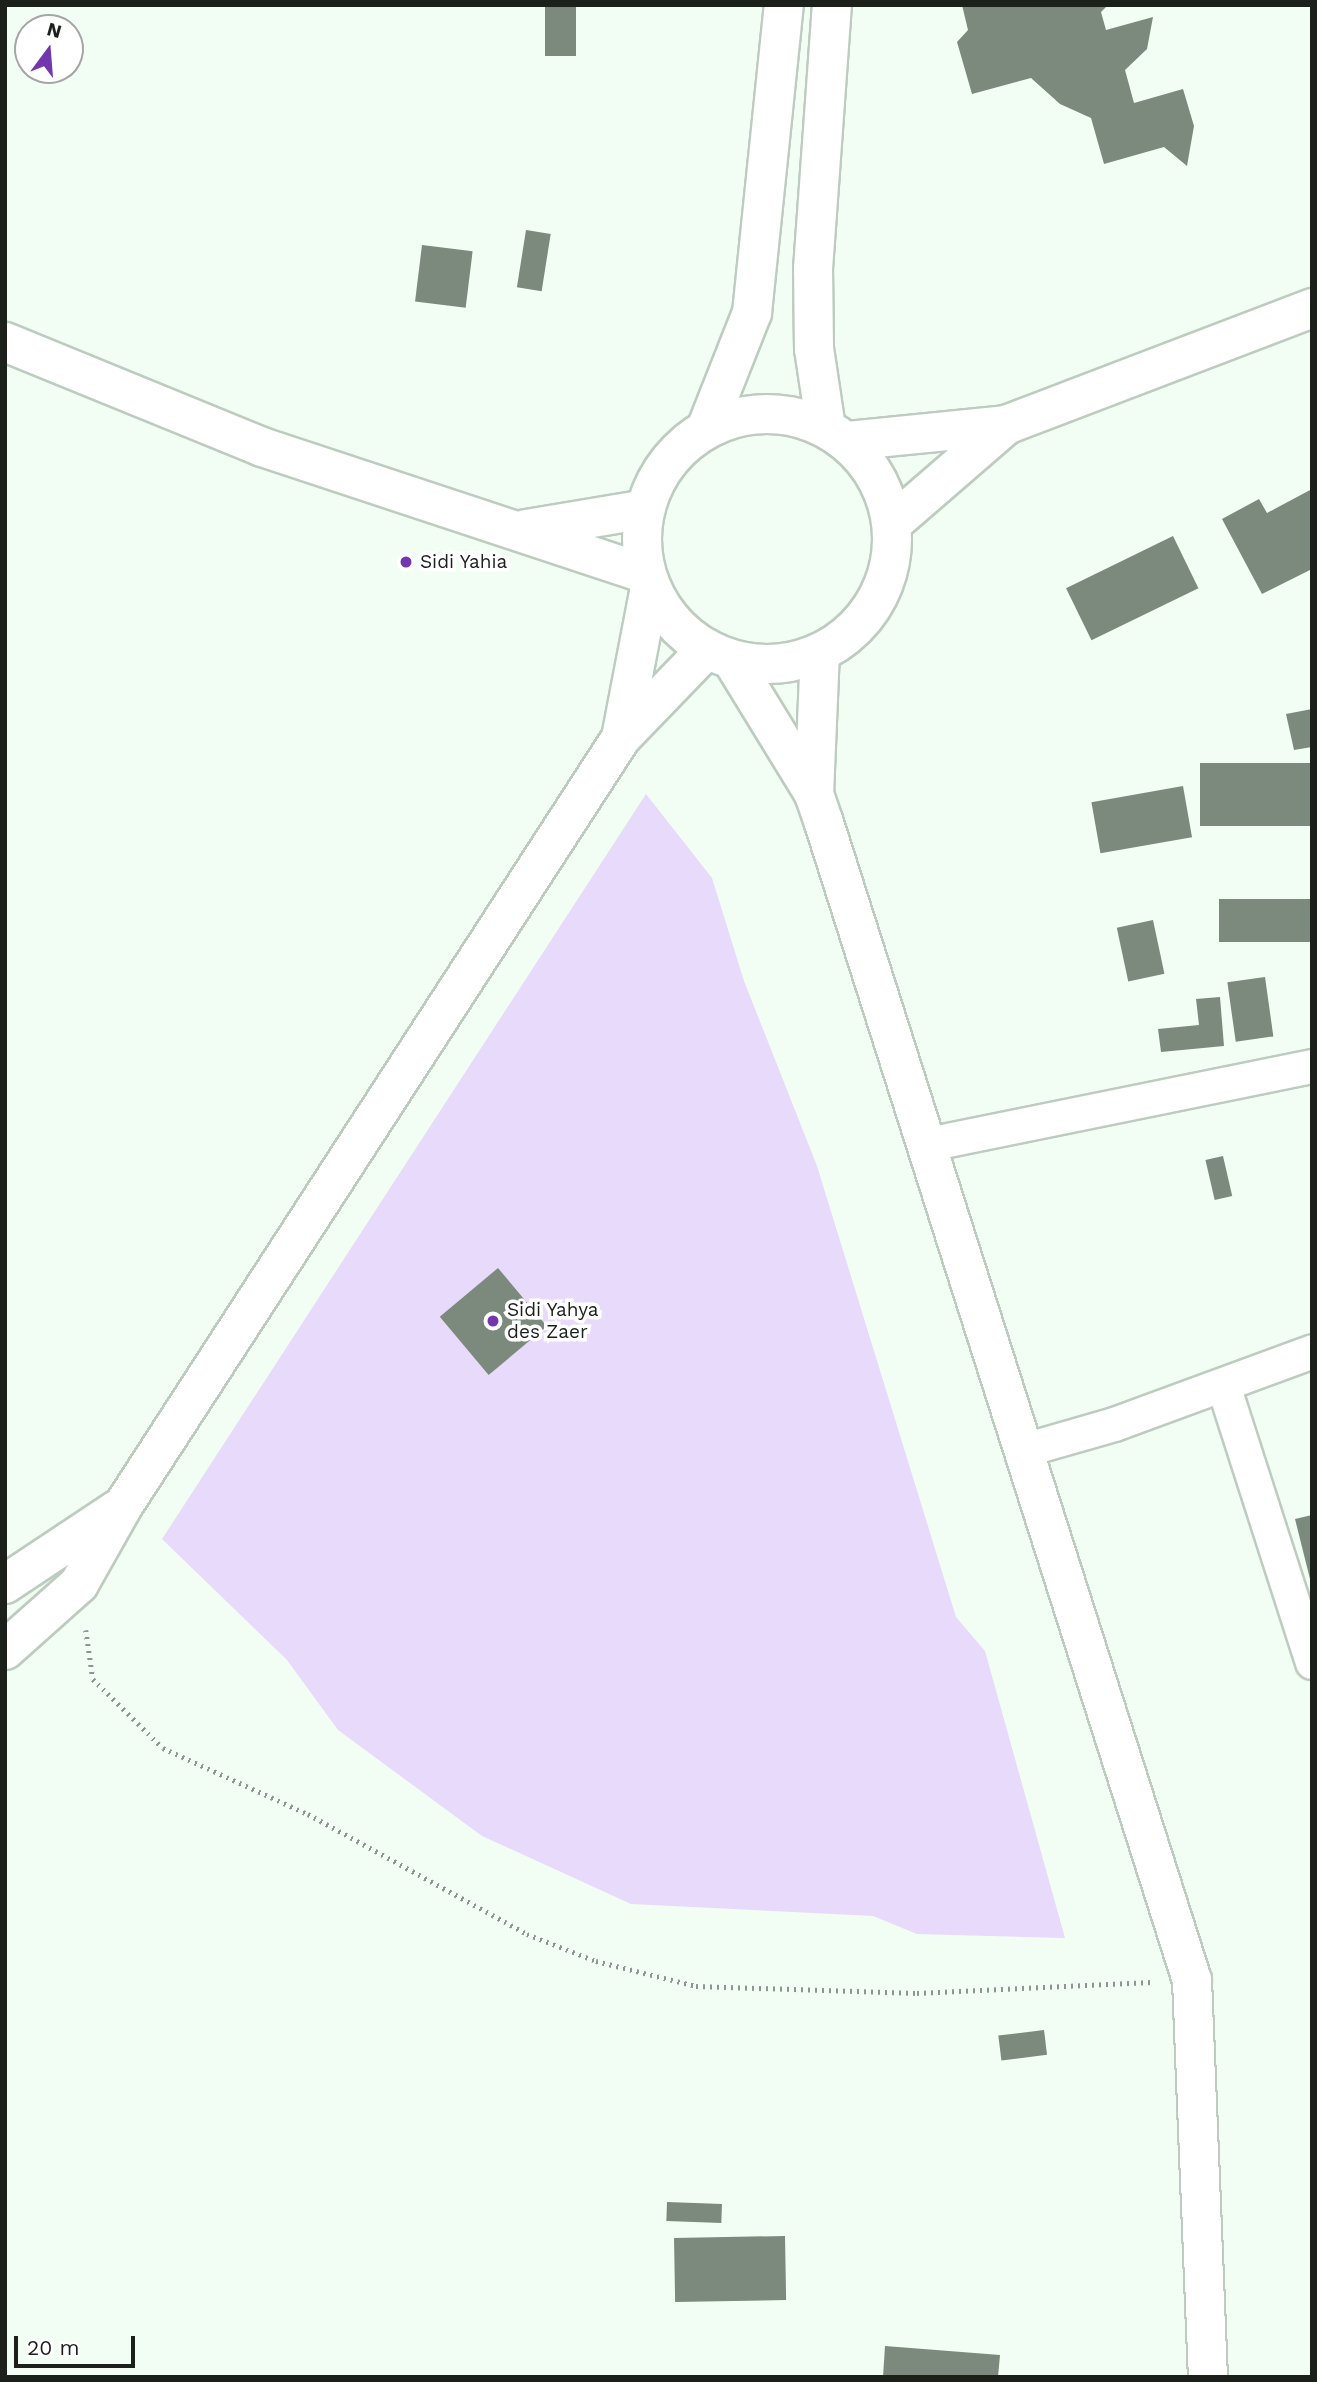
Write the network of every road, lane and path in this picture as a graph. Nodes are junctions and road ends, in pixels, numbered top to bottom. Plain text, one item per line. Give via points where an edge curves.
1 (784, 5) edge
2 (832, 5) edge
3 (1312, 308) edge
4 (5, 342) edge
5 (1006, 425) junction
6 (706, 429) junction
7 (837, 434) junction
8 (645, 509) junction
9 (893, 523) junction
10 (521, 530) junction
11 (648, 580) junction
12 (820, 653) junction
13 (719, 654) junction
14 (621, 738) junction
15 (814, 794) junction
16 (1312, 1066) edge
17 (928, 1144) junction
18 (1312, 1351) edge
19 (1223, 1385) junction
20 (1027, 1449) junction
21 (123, 1506) junction
22 (5, 1584) edge
23 (79, 1584) junction
24 (5, 1650) edge
25 (1312, 1662) edge
26 (1192, 1980) junction
27 (1208, 2377) edge

1 - 6 street via 752,313
2 - 7 street via 813,270 814,349
3 - 5 street
4 - 10 street via 262,447
5 - 7 street
5 - 9 street
6 - 7 street via 745,415 787,414
6 - 8 street via 678,449
7 - 9 street via 878,477
8 - 10 street
8 - 11 street
9 - 12 street via 892,562 878,600 853,631
10 - 11 street
11 - 13 street via 664,612
11 - 14 street
12 - 13 street via 772,664
12 - 15 street
13 - 14 street
13 - 15 street
14 - 21 street
15 - 17 street
16 - 17 street
17 - 20 street
18 - 19 street
19 - 20 street
19 - 25 street
20 - 26 street
21 - 22 street
21 - 23 street
23 - 24 street
23 - 26 path via 93,1679 163,1748 308,1814 527,1934 596,1961 696,1986 917,1993
26 - 27 street

